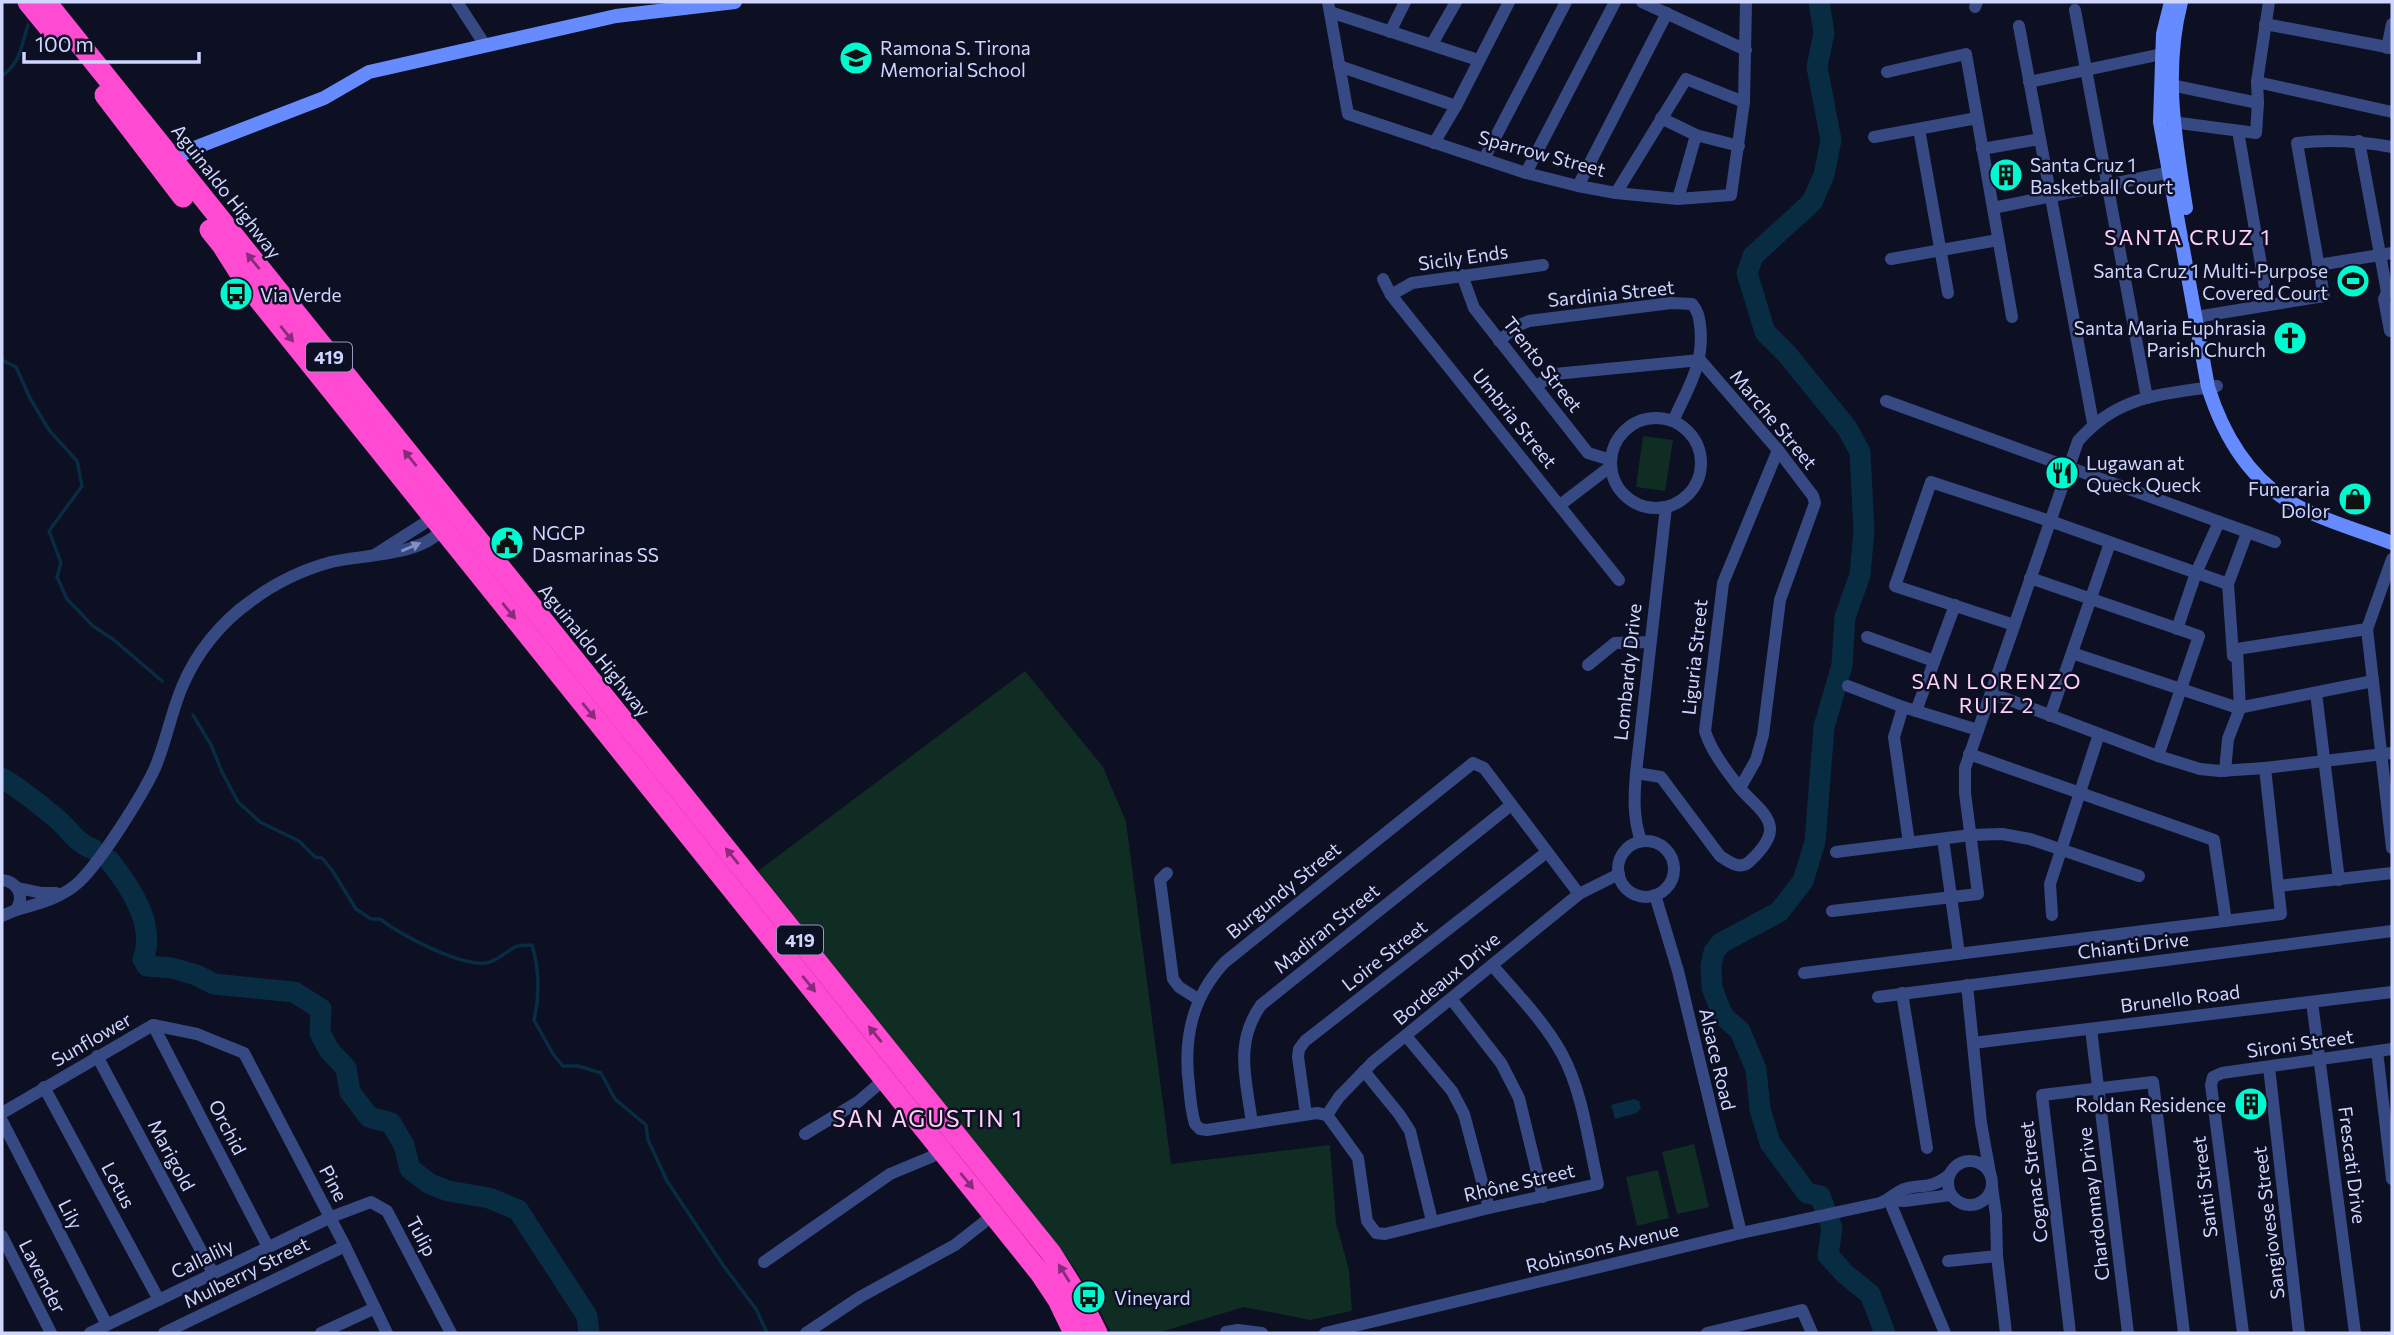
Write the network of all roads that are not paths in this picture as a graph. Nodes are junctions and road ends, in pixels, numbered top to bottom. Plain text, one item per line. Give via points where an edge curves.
1 (28, 2) edge
2 (46, 2) edge
3 (457, 2) edge
4 (735, 2) edge
5 (1405, 2) edge
6 (1455, 2) edge
7 (1509, 2) edge
8 (1566, 2) edge
9 (1615, 2) edge
10 (1643, 2) edge
11 (1746, 2) edge
12 (2171, 2) edge
13 (2181, 2) edge
14 (2269, 2) edge
15 (1329, 7) edge
16 (2075, 10) dead end
17 (1667, 13) junction
18 (2265, 24) junction
19 (2392, 24) edge
20 (2019, 26) dead end
21 (1390, 32) junction
22 (1432, 44) junction
23 (485, 45) junction
24 (2390, 48) edge
25 (1746, 50) junction
26 (2162, 54) junction
27 (1478, 60) junction
28 (1339, 66) junction
29 (2086, 70) junction
30 (1887, 72) dead end
31 (2029, 82) junction
32 (2257, 82) junction
33 (2171, 85) junction
34 (1744, 102) junction
35 (2258, 103) junction
36 (1457, 106) junction
37 (2392, 112) edge
38 (1661, 118) junction
39 (1977, 118) junction
40 (2172, 122) junction
41 (1919, 129) junction
42 (2238, 131) junction
43 (1696, 135) junction
44 (1874, 137) dead end
45 (2040, 139) junction
46 (2359, 141) junction
47 (1434, 143) junction
48 (1739, 146) junction
49 (2392, 147) edge
50 (1982, 149) junction
51 (1484, 159) junction
52 (167, 166) junction
53 (2175, 171) junction
54 (1526, 173) junction
55 (2107, 185) junction
56 (1578, 186) junction
57 (1616, 193) junction
58 (2050, 196) junction
59 (1678, 199) junction
60 (1993, 208) junction
61 (1998, 240) junction
62 (1940, 250) junction
63 (2386, 253) edge
64 (1891, 259) dead end
65 (1543, 265) dead end
66 (2318, 265) junction
67 (1462, 275) junction
68 (1383, 279) dead end
69 (1948, 293) dead end
70 (1391, 295) junction
71 (2268, 306) junction
72 (2012, 317) dead end
73 (2201, 317) junction
74 (2390, 331) dead end
75 (1499, 341) junction
76 (1700, 360) junction
77 (1536, 386) junction
78 (2212, 387) junction
79 (2147, 398) junction
80 (1886, 401) dead end
81 (1673, 421) junction
82 (2093, 423) junction
83 (1778, 450) junction
84 (1611, 463) junction
85 (2068, 467) junction
86 (1560, 505) junction
87 (1666, 507) junction
88 (443, 519) junction
89 (2050, 521) junction
90 (2219, 522) junction
91 (2247, 533) junction
92 (2392, 534) edge
93 (2275, 542) dead end
94 (2110, 543) junction
95 (2392, 543) edge
96 (2392, 559) edge
97 (2196, 573) junction
98 (2030, 578) junction
99 (1619, 580) dead end
100 (2228, 584) junction
101 (2090, 600) junction
102 (1955, 606) junction
103 (2014, 625) junction
104 (2177, 629) junction
105 (2367, 629) junction
106 (1867, 637) dead end
107 (1650, 642) junction
108 (2072, 653) junction
109 (1934, 661) junction
110 (1588, 664) dead end
111 (2372, 681) junction
112 (1848, 686) dead end
113 (2181, 689) junction
114 (1991, 693) junction
115 (2316, 693) junction
116 (2239, 708) junction
117 (1909, 709) junction
118 (2050, 716) junction
119 (1978, 730) junction
120 (2099, 734) junction
121 (1969, 754) junction
122 (2387, 754) edge
123 (2158, 756) junction
124 (2325, 761) junction
125 (2264, 768) junction
126 (2225, 771) junction
127 (1636, 773) junction
128 (1740, 788) junction
129 (2080, 793) junction
130 (1511, 804) junction
131 (1971, 835) junction
132 (1942, 839) junction
133 (1641, 841) junction
134 (1909, 843) junction
135 (2392, 848) edge
136 (2062, 850) junction
137 (1547, 852) junction
138 (1836, 852) dead end
139 (1167, 873) dead end
140 (2392, 873) edge
141 (2139, 876) dead end
142 (1620, 878) junction
143 (2, 880) edge
144 (2339, 880) junction
145 (2278, 886) junction
146 (18, 888) junction
147 (63, 893) junction
148 (1579, 894) junction
149 (1655, 895) junction
150 (1951, 897) junction
151 (16, 910) junction
152 (1832, 911) dead end
153 (2052, 915) dead end
154 (2, 916) edge
155 (2226, 921) junction
156 (2392, 931) edge
157 (1959, 954) junction
158 (1492, 964) junction
159 (1804, 973) dead end
160 (1968, 985) junction
161 (2392, 992) edge
162 (1902, 993) junction
163 (1878, 997) dead end
164 (1198, 999) junction
165 (1451, 1000) junction
166 (2312, 1002) junction
167 (153, 1025) junction
168 (2091, 1029) junction
169 (1406, 1037) junction
170 (1973, 1043) junction
171 (2392, 1049) edge
172 (2377, 1051) junction
173 (244, 1053) joint
174 (97, 1056) junction
175 (2320, 1059) junction
176 (2269, 1067) junction
177 (1364, 1071) junction
178 (893, 1072) junction
179 (2213, 1077) joint
180 (44, 1087) junction
181 (2098, 1088) junction
182 (2, 1113) edge
183 (1306, 1114) junction
184 (1327, 1115) junction
185 (2, 1121) edge
186 (1252, 1123) junction
187 (1981, 1123) junction
188 (805, 1134) dead end
189 (948, 1141) junction
190 (1927, 1147) dead end
191 (1965, 1161) junction
192 (1990, 1173) junction
193 (1949, 1174) junction
194 (2392, 1179) edge
195 (1992, 1187) junction
196 (1951, 1195) junction
197 (1543, 1197) junction
198 (1884, 1201) junction
199 (1978, 1204) junction
200 (1002, 1208) junction
201 (1489, 1208) junction
202 (331, 1217) junction
203 (1432, 1221) junction
204 (1995, 1229) junction
205 (1741, 1233) junction
206 (2, 1236) edge
207 (345, 1246) junction
208 (268, 1247) junction
209 (1997, 1256) junction
210 (1948, 1261) dead end
211 (764, 1262) dead end
212 (213, 1273) junction
213 (159, 1300) junction
214 (375, 1308) junction
215 (107, 1325) junction
216 (1226, 1332) edge
217 (51, 1333) edge
218 (90, 1333) edge
219 (164, 1333) edge
220 (321, 1333) edge
221 (387, 1333) edge
222 (451, 1333) edge
223 (806, 1333) edge
224 (1074, 1333) edge
225 (1097, 1333) edge
226 (1262, 1333) edge
227 (1325, 1333) edge
228 (1707, 1333) edge
229 (1812, 1333) edge
230 (1945, 1333) edge
231 (2006, 1333) edge
232 (2070, 1333) edge
233 (2128, 1333) edge
234 (2184, 1333) edge
235 (2242, 1333) edge
236 (2300, 1333) edge
237 (2355, 1333) edge

1 - 52 highway, Aguinaldo Highway / 419
2 - 52 highway, Aguinaldo Highway / 419
3 - 23 street
4 - 23 street via 616,16
5 - 21 street
6 - 22 street
7 - 27 street
8 - 51 street
9 - 54 street
10 - 17 street
11 - 25 street
12 - 26 street
13 - 33 street
14 - 18 street
15 - 21 street
15 - 28 street
16 - 29 street
17 - 25 street
17 - 56 street
18 - 24 street
18 - 32 street
19 - 24 street
20 - 31 street
21 - 22 street
22 - 27 street
23 - 52 street via 369,72 324,98 189,150
25 - 34 street
26 - 29 street
26 - 53 street via 2161,122
27 - 36 street
28 - 36 street
28 - 47 street, Sparrow Street via 1348,114
29 - 31 street
29 - 55 street
30 - 39 street via 1966,54
31 - 45 street
32 - 35 street
32 - 37 street
33 - 35 street
33 - 40 street
34 - 38 street via 1686,79
34 - 48 street
35 - 42 street via 2256,133
36 - 47 street
38 - 43 street
38 - 57 street
39 - 41 street
39 - 50 street
40 - 42 street
40 - 53 street
41 - 44 street
41 - 62 street
42 - 71 street
43 - 48 street
43 - 59 street
45 - 50 street
45 - 58 street
46 - 49 street
46 - 63 street
46 - 66 street via 2297,143
47 - 51 street, Sparrow Street
48 - 59 street, Sparrow Street via 1731,195
50 - 60 street
51 - 54 street, Sparrow Street
52 - 88 highway, Aguinaldo Highway / 419
53 - 55 street
53 - 73 street
54 - 56 street, Sparrow Street
55 - 58 street
55 - 79 street
56 - 57 street, Sparrow Street
57 - 59 street, Sparrow Street
58 - 60 street
58 - 82 street
60 - 61 street
61 - 62 street
61 - 72 street
62 - 64 street
62 - 69 street
63 - 66 street
63 - 74 street via 2384,299
65 - 67 street, Sicily Ends
66 - 71 street via 2324,296
67 - 70 street, Sicily Ends via 1412,283
67 - 75 street, Trento Street via 1471,303
68 - 70 street, Umbria Street
70 - 86 street, Umbria Street
71 - 73 street
73 - 78 street
75 - 76 street, Sardinia Street via 1523,322 1692,304 1701,334
75 - 77 street, Trento Street
76 - 77 street via 1555,374
76 - 81 street, Sardinia Street
76 - 83 street, Marche Street
77 - 84 street, Trento Street via 1588,453
78 - 79 street
78 - 92 street via 2229,423 2266,474 2305,503
78 - 95 street via 2222,427 2260,480 2301,508
79 - 82 street via 2119,407
80 - 85 street
81 - 84 street via 1652,419 1632,425 1618,440
81 - 87 street via 1699,448 1700,473 1688,495
82 - 85 street via 2078,441
83 - 128 street, Liguria Street via 1723,583 1706,718 1709,742
83 - 128 street, Marche Street via 1815,503 1780,600 1763,735 1756,760
84 - 86 street
84 - 87 street via 1613,477 1625,495 1644,507
85 - 89 street
85 - 90 street
86 - 99 street, Umbria Street
87 - 107 street, Lombardy Drive
88 - 147 street via 433,538 401,552 332,562 280,582 236,612 195,662 182,687 144,789 90,870
88 - 178 highway, Aguinaldo Highway / 419
89 - 94 street
89 - 98 street
89 - 102 street via 1931,482 1895,586
90 - 91 street
90 - 97 street
91 - 93 street
91 - 100 street
94 - 97 street
94 - 101 street
96 - 105 street
97 - 100 street
97 - 104 street
98 - 101 street
98 - 103 street
100 - 116 street
101 - 104 street
101 - 108 street
102 - 103 street
102 - 109 street
103 - 114 street
104 - 113 street via 2199,636
105 - 111 street
105 - 116 street via 2237,649
106 - 109 street
107 - 110 street via 1615,643
107 - 127 street, Lombardy Drive
108 - 113 street
108 - 118 street
109 - 117 street
111 - 115 street
111 - 122 street
112 - 117 street
113 - 116 street
113 - 123 street
114 - 118 street
114 - 119 street
115 - 116 street
115 - 124 street
116 - 126 street via 2228,739
117 - 119 street
117 - 134 street via 1894,737
118 - 120 street
119 - 121 street
120 - 123 street
120 - 129 street
121 - 129 street
121 - 131 street via 1964,781
122 - 124 street
122 - 135 street
123 - 126 street via 2200,769
124 - 125 street
124 - 144 street
125 - 126 street
125 - 145 street
127 - 128 street, Liguria Street via 1661,777 1720,856 1739,866 1748,864 1770,830
127 - 133 street, Lombardy Drive via 1633,805
129 - 136 street
129 - 155 street via 2214,840
130 - 137 street, Burgundy Street
130 - 164 street, Burgundy Street via 1480,764 1463,768 1225,962
130 - 186 street, Madiran Street via 1261,1005 1249,1024 1243,1048
131 - 132 street
131 - 136 street via 2012,835
131 - 150 street via 1978,894
132 - 134 street
132 - 150 street
133 - 142 street via 1625,850 1618,865
133 - 149 street via 1659,844 1674,866 1670,884
134 - 138 street
136 - 141 street
136 - 153 street via 2050,884
137 - 148 street, Burgundy Street
137 - 183 street, Loire Street via 1305,1041 1298,1057
139 - 164 street via 1160,880 1173,979
140 - 144 street
142 - 148 street, Bordeaux Drive
142 - 149 street via 1636,895
143 - 146 street
144 - 145 street
145 - 155 street via 2281,914
146 - 147 street
146 - 151 street via 21,899
147 - 151 street
148 - 158 street, Bordeaux Drive
149 - 205 street, Alsace Road via 1678,971
150 - 152 street
150 - 157 street
151 - 154 street
155 - 157 street
156 - 160 street, Chianti Drive
157 - 159 street
158 - 165 street, Bordeaux Drive
158 - 197 street, Rhône Street via 1563,1056 1579,1099 1598,1184
160 - 162 street, Chianti Drive
160 - 170 street
161 - 166 street, Brunello Road
162 - 163 street, Chianti Drive
162 - 190 street
164 - 186 street, Burgundy Street via 1186,1061 1195,1124 1208,1130
165 - 169 street, Bordeaux Drive
165 - 197 street via 1501,1063 1519,1098
166 - 168 street, Brunello Road
166 - 175 street, Frescati Drive
167 - 173 street, Sunflower via 197,1034
167 - 174 street, Sunflower
167 - 208 street, Orchid
168 - 170 street, Brunello Road
168 - 181 street, Chardonnay Drive
169 - 177 street, Bordeaux Drive
169 - 201 street via 1452,1091 1464,1114
170 - 187 street
171 - 172 street, Sironi Street
172 - 175 street, Sironi Street
172 - 194 street
173 - 202 street, Pine
174 - 180 street, Sunflower
174 - 212 street, Marigold
175 - 176 street, Sironi Street
175 - 237 street, Frescati Drive
176 - 179 street, Sironi Street
176 - 236 street, Sangiovese Street
177 - 184 street, Bordeaux Drive
177 - 203 street via 1410,1130
178 - 188 street via 858,1102
178 - 189 highway, Aguinaldo Highway / 419
179 - 235 street, Santi Street
180 - 182 street, Sunflower
180 - 213 street, Lotus
181 - 232 street, Cognac Street via 2042,1095
181 - 233 street, Chardonnay Drive
181 - 234 street, Cognac Street via 2153,1082
183 - 184 street, Burgundy Street
183 - 186 street, Burgundy Street
184 - 203 street, Rhône Street via 1358,1158 1370,1228 1385,1234
185 - 215 street, Lily
187 - 191 street via 1975,1150
187 - 192 street
189 - 200 highway, Aguinaldo Highway / 419
189 - 211 street via 931,1157 890,1174
191 - 192 street via 1979,1163
191 - 193 street
192 - 195 street
193 - 196 street
193 - 198 street, Robinsons Avenue via 1937,1185 1901,1190
195 - 199 street
195 - 204 street
196 - 198 street, Robinsons Avenue
196 - 199 street via 1963,1204
197 - 201 street, Rhône Street
198 - 205 street, Robinsons Avenue
198 - 230 street
199 - 204 street
200 - 223 street via 954,1245
200 - 224 highway, Aguinaldo Highway / 419
225 -> 200 highway, Aguinaldo Highway / 419 via 1060,1266
201 - 203 street, Rhône Street
202 - 207 street, Pine
202 - 208 street, Callalily
202 - 222 street, Tulip via 371,1202 387,1212
204 - 209 street
205 - 227 street, Robinsons Avenue
206 - 217 street, Lavender
207 - 214 street, Pine
207 - 219 street, Mulberry Street
208 - 212 street, Callalily
209 - 210 street
209 - 231 street
212 - 213 street, Callalily
213 - 215 street, Callalily
214 - 220 street
214 - 221 street, Pine
215 - 218 street, Callalily
216 - 226 street
228 - 229 street via 1802,1310

